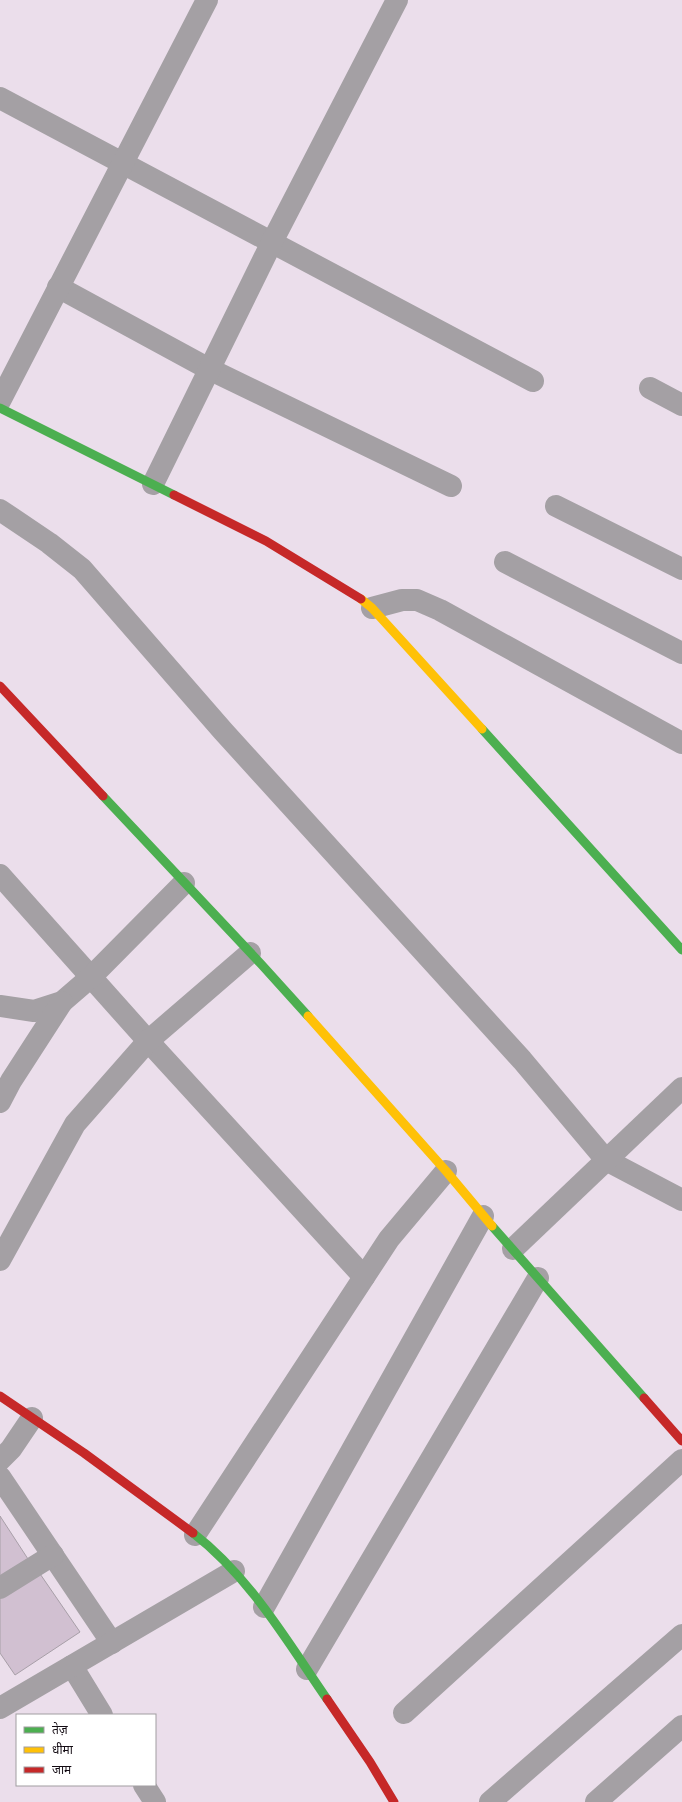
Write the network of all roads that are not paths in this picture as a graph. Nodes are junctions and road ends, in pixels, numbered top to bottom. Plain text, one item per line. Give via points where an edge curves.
1 (207, 0) edge
2 (397, 0) edge
3 (0, 98) edge
4 (122, 163) junction
5 (271, 244) junction
6 (58, 287) junction
7 (209, 369) junction
8 (533, 381) dead end
9 (650, 388) dead end
10 (0, 401) edge
11 (682, 405) edge
12 (0, 408) edge
13 (153, 484) junction
14 (451, 486) dead end
15 (556, 506) dead end
16 (0, 510) edge
17 (505, 562) dead end
18 (682, 569) edge
19 (372, 608) junction
20 (682, 653) edge
21 (0, 686) edge
22 (682, 743) edge
23 (0, 876) edge
24 (184, 883) junction
25 (682, 950) edge
26 (250, 953) junction
27 (91, 977) junction
28 (62, 1002) junction
29 (0, 1006) edge
30 (148, 1041) junction
31 (680, 1093) edge
32 (0, 1102) edge
33 (606, 1160) junction
34 (446, 1171) junction
35 (682, 1200) edge
36 (483, 1216) junction
37 (513, 1249) junction
38 (0, 1260) edge
39 (364, 1277) junction
40 (538, 1278) junction
41 (0, 1396) edge
42 (32, 1418) junction
43 (682, 1441) edge
44 (0, 1460) edge
45 (682, 1460) edge
46 (0, 1477) edge
47 (195, 1535) junction
48 (53, 1555) junction
49 (234, 1571) junction
50 (0, 1588) edge
51 (264, 1607) junction
52 (682, 1634) edge
53 (112, 1643) junction
54 (72, 1666) junction
55 (307, 1669) junction
56 (0, 1708) edge
57 (404, 1713) dead end
58 (101, 1714) edge
59 (682, 1726) edge
60 (145, 1786) edge
61 (155, 1802) edge
62 (394, 1802) edge
63 (490, 1802) edge
64 (596, 1802) edge

1 - 4 street
2 - 5 street
3 - 4 street
4 - 5 street
4 - 6 street
5 - 7 street
5 - 8 street
6 - 7 street
6 - 10 street
7 - 13 street
7 - 14 street
9 - 11 street
12 - 13 street
13 - 19 street via 266,541 321,573
15 - 18 street
16 - 33 street via 50,543 82,569 223,731 522,1060
17 - 20 street
19 - 22 street via 402,600 417,600 440,610
19 - 25 street
21 - 24 street
23 - 27 street
24 - 26 street
24 - 27 street
26 - 30 street
26 - 34 street
27 - 28 street
27 - 30 street
28 - 29 street via 34,1011
28 - 32 street
30 - 38 street via 75,1124
30 - 39 street
31 - 33 street
33 - 35 street
33 - 37 street
34 - 36 street
34 - 39 street via 389,1239
36 - 37 street
36 - 51 street
37 - 40 street
39 - 47 street
40 - 43 street
40 - 55 street
41 - 42 street
42 - 44 street via 11,1449
42 - 47 street
45 - 57 street
46 - 48 street
47 - 49 street
48 - 50 street
48 - 53 street
49 - 51 street
49 - 53 street
51 - 55 street
52 - 63 street
53 - 54 street
54 - 56 street
54 - 58 street
55 - 62 street
59 - 64 street
60 - 61 street

